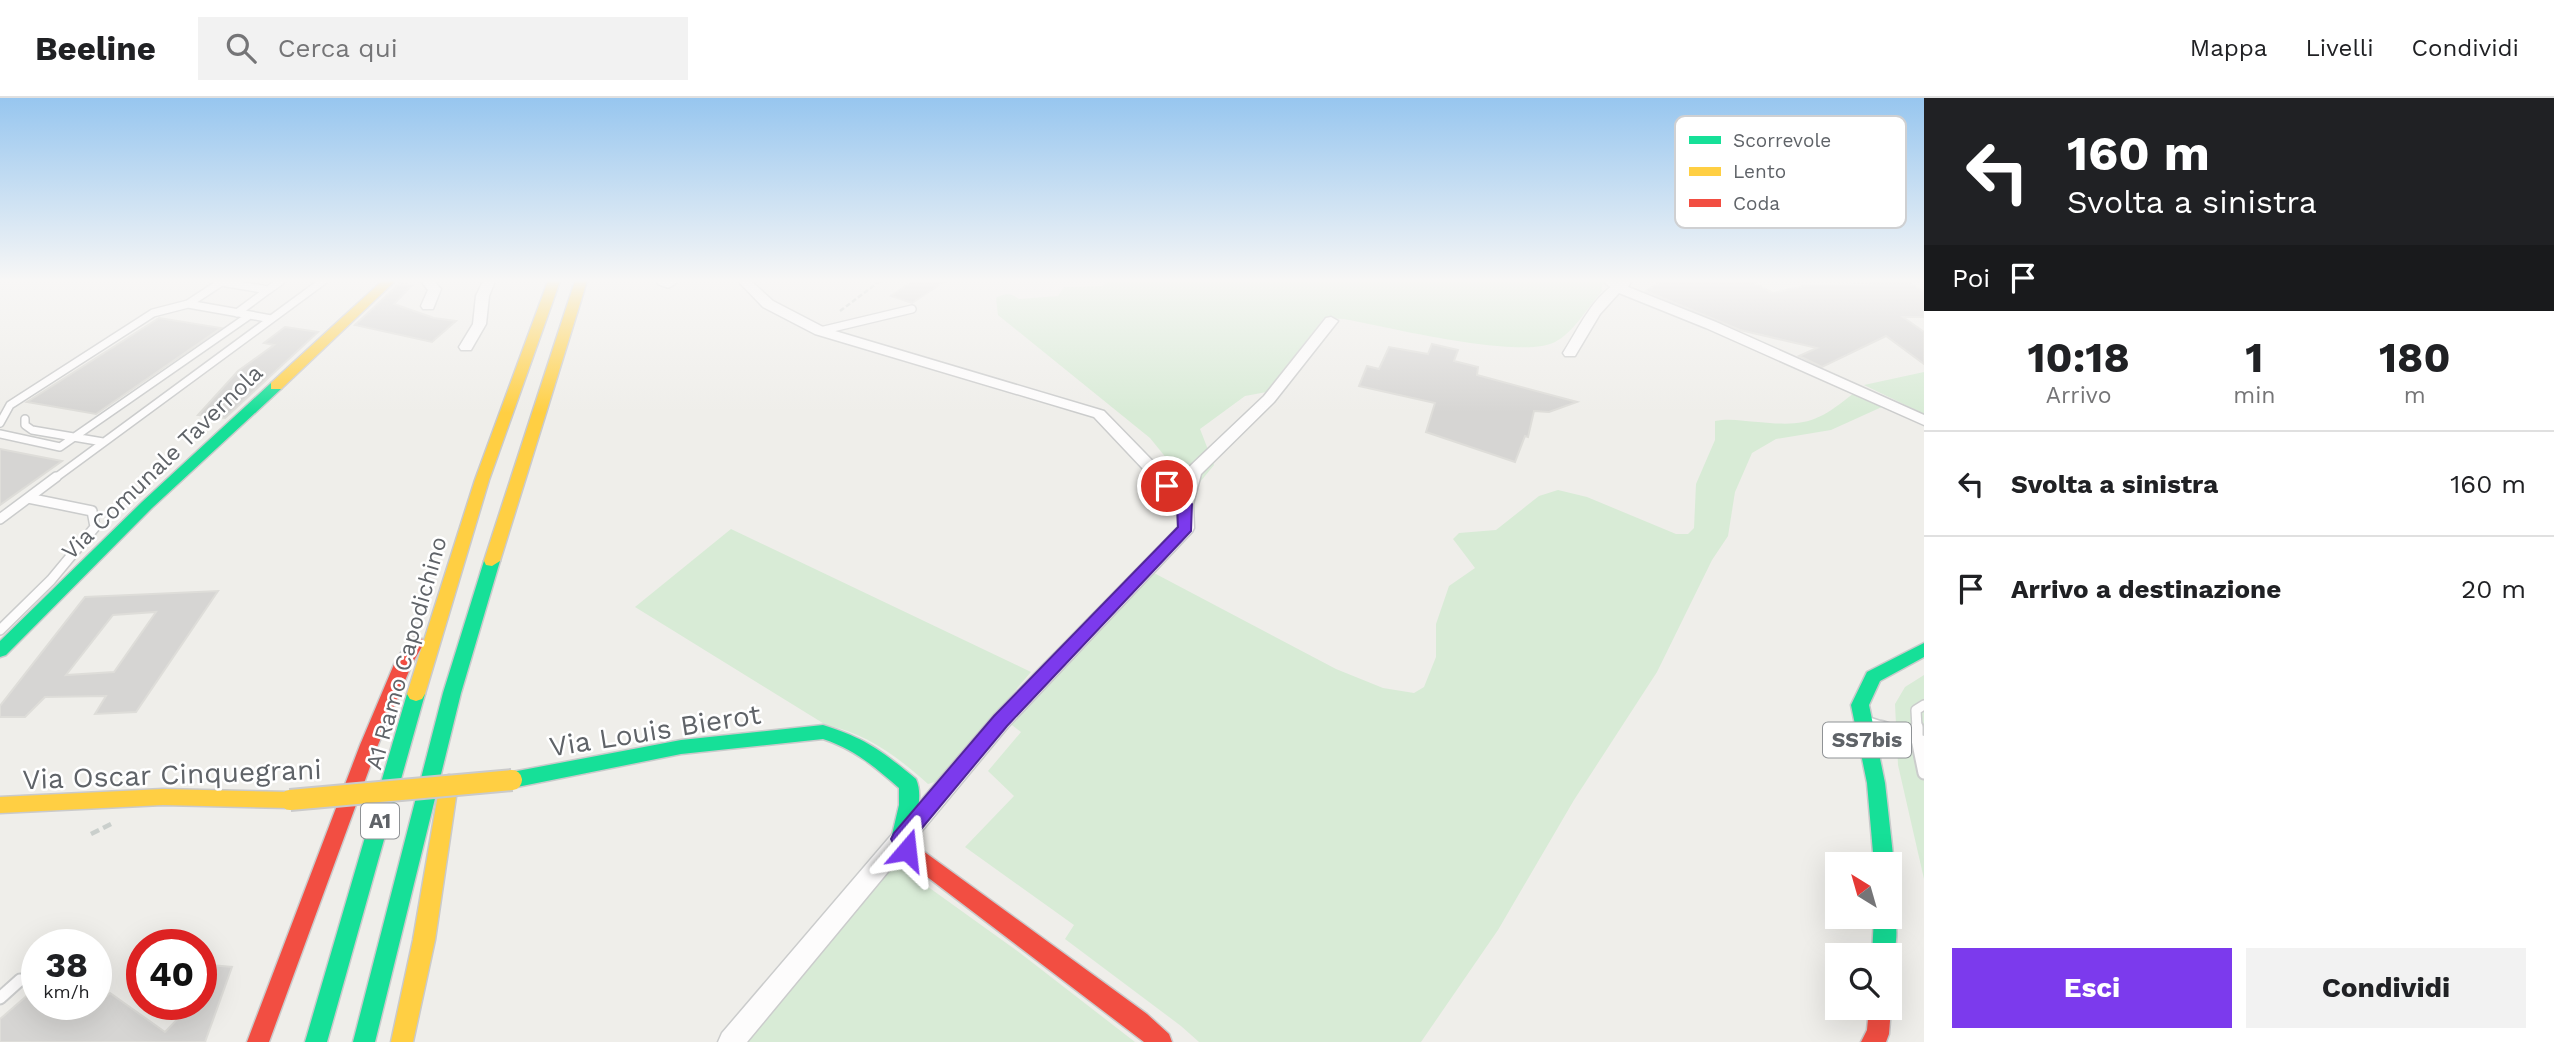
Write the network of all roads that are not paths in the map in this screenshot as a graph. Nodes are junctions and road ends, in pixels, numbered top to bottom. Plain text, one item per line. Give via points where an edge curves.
1 (134, 325) edge
2 (237, 325) edge
3 (263, 325) edge
4 (341, 325) edge
5 (479, 325) edge
6 (538, 325) edge
7 (567, 325) edge
8 (809, 325) edge
9 (845, 325) edge
10 (1328, 325) edge
11 (1588, 325) edge
12 (1711, 325) edge
13 (820, 331) junction
14 (466, 347) dead end
15 (1570, 353) dead end
16 (25, 419) dead end
17 (1924, 421) edge
18 (0, 423) edge
19 (0, 434) edge
20 (75, 437) junction
21 (103, 442) junction
22 (28, 498) junction
23 (1185, 504) junction
24 (0, 519) edge
25 (443, 600) junction
26 (0, 630) edge
27 (1924, 649) edge
28 (0, 651) edge
29 (452, 693) junction
30 (1924, 705) edge
31 (1863, 720) junction
32 (1920, 741) edge
33 (1924, 773) edge
34 (512, 780) joint
35 (0, 805) edge
36 (901, 839) junction
37 (1883, 852) edge
38 (20, 980) dead end
39 (0, 998) edge
40 (1879, 1020) edge
41 (258, 1042) edge
42 (316, 1042) edge
43 (364, 1042) edge
44 (402, 1042) edge
45 (731, 1042) edge
46 (1161, 1042) edge
47 (1872, 1042) edge

1 - 18 lane via 10,405
2 - 20 lane
3 - 21 lane
4 - 28 main road, Via Comunale Tavernola via 146,505
5 - 14 street
6 - 25 main road, A1 Ramo Capodichino / A1
7 - 29 main road, A1
8 - 13 street
9 - 13 lane
10 - 23 street via 1269,399 1194,472
11 - 15 street
12 - 17 street
13 - 23 street via 1099,414
16 - 20 lane via 32,430
19 - 20 lane via 60,447
20 - 21 lane
21 - 22 lane
22 - 24 lane
22 - 26 lane via 92,511 95,527 51,580
23 - 36 street via 1185,528 1000,721
25 - 41 main road via 404,662 374,733
25 - 42 main road, A1 Ramo Capodichino / A1
27 - 31 main road, SS7bis via 1873,677 1860,705
29 - 43 main road, A1
29 - 44 main road via 452,761 424,940
30 - 32 lane via 1916,709
31 - 32 lane
31 - 37 main road, SS7bis
32 - 33 lane
34 - 35 main road, Via Oscar Cinquegrani, bridge via 290,800 163,797
34 - 36 main road, Via Louis Bierot via 681,747 823,732 845,737 887,763 909,785
36 - 45 street
36 - 46 main road via 907,850
38 - 39 lane
40 - 47 main road

